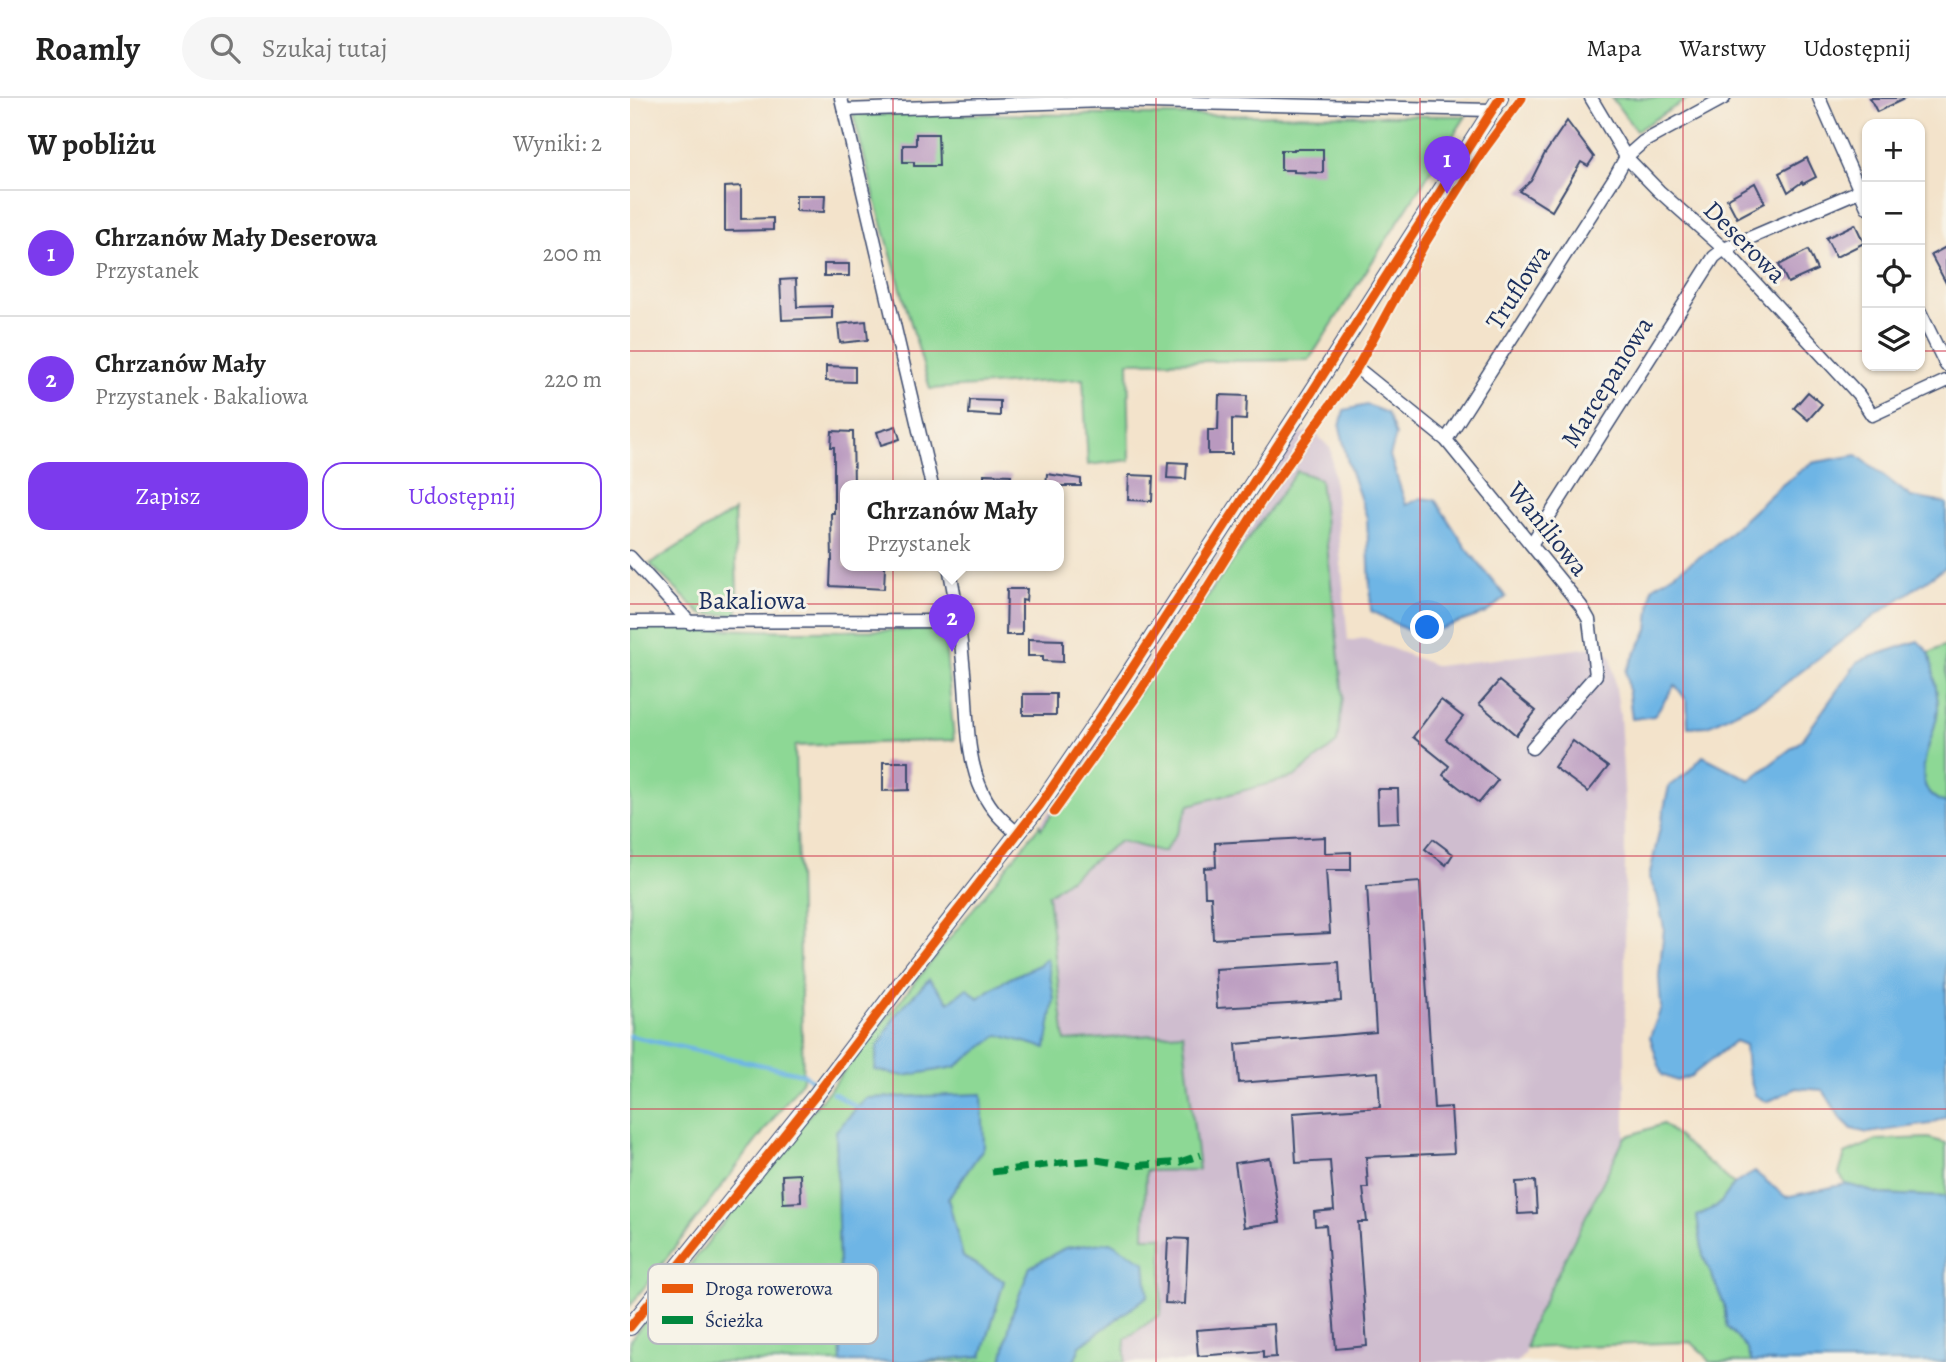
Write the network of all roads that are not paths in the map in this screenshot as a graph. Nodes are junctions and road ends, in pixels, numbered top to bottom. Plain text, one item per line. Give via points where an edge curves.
1 (1591, 98) edge
2 (1724, 98) edge
3 (1819, 98) edge
4 (842, 104) edge
5 (1495, 104) edge
6 (1626, 157) junction
7 (1859, 191) junction
8 (1862, 197) edge
9 (1724, 249) junction
10 (1925, 322) edge
11 (1946, 365) edge
12 (1357, 368) dead end
13 (1946, 380) edge
14 (1446, 440) junction
15 (931, 480) edge
16 (1531, 543) junction
17 (630, 557) edge
18 (950, 571) edge
19 (958, 621) junction
20 (630, 622) edge
21 (690, 623) junction
22 (1532, 748) dead end
23 (1017, 833) junction
24 (681, 1264) edge
25 (648, 1305) edge
26 (630, 1327) edge

1 - 6 street, Deserowa
2 - 6 street via 1643,142
3 - 7 street
4 - 5 street
4 - 15 street
5 - 23 street via 1105,710
6 - 9 street, Deserowa
6 - 14 street, Truflowa
7 - 8 street
7 - 9 street
9 - 13 street, Deserowa via 1858,394 1872,415
9 - 16 street, Marcepanowa via 1714,257
10 - 11 street
12 - 14 street, Waniliowa
14 - 16 street, Waniliowa
16 - 22 street, Waniliowa via 1589,620 1596,675
17 - 21 street
18 - 19 street
19 - 21 street, Bakaliowa
19 - 23 street via 975,772 997,816
20 - 21 street, Bakaliowa
23 - 24 street
25 - 26 street

